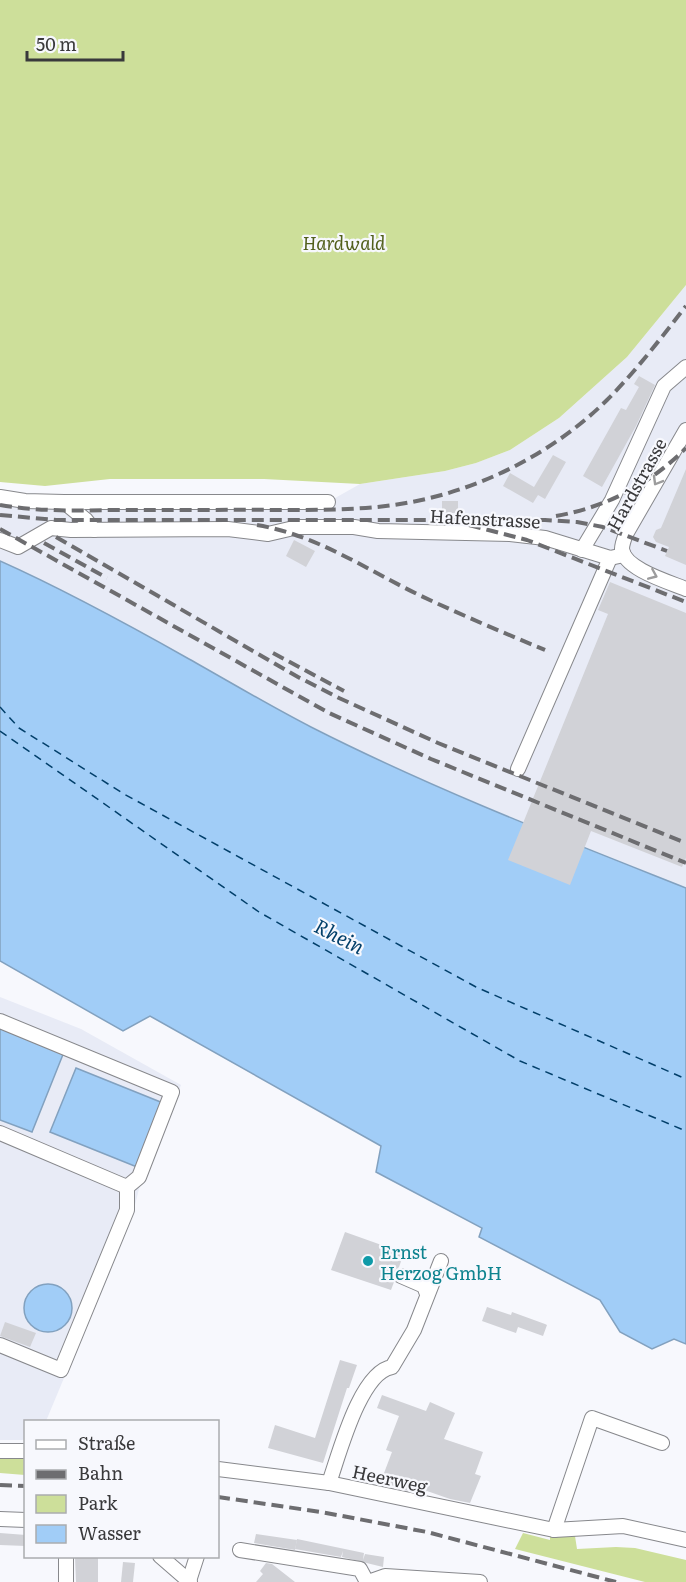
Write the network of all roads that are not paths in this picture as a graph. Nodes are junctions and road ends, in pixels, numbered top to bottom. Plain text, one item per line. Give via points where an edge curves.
1 (686, 367) edge
2 (686, 430) edge
3 (0, 496) edge
4 (64, 502) junction
5 (328, 502) dead end
6 (94, 530) junction
7 (0, 540) edge
8 (582, 550) junction
9 (624, 555) junction
10 (610, 558) junction
11 (686, 589) edge
12 (518, 769) dead end
13 (0, 1021) edge
14 (0, 1133) edge
15 (127, 1187) junction
16 (441, 1261) dead end
17 (401, 1275) dead end
18 (427, 1294) junction
19 (0, 1346) edge
20 (662, 1443) dead end
21 (0, 1451) edge
22 (24, 1451) edge
23 (219, 1468) edge
24 (329, 1483) junction
25 (0, 1519) edge
26 (24, 1520) edge
27 (554, 1530) junction
28 (686, 1540) edge
29 (240, 1550) dead end
30 (66, 1558) edge
31 (161, 1558) edge
32 (197, 1558) edge
33 (459, 1581) edge
34 (66, 1582) edge
35 (189, 1582) edge
36 (367, 1582) edge
37 (480, 1582) edge

1 - 8 street via 664,386 612,500
2 -> 9 street, Hardstrasse via 626,534
3 - 4 street
4 - 5 street
4 - 6 street
6 - 7 street, Hafenstrasse via 51,528 18,547
6 - 8 street, Hafenstrasse via 228,529 268,534 298,527 354,527 510,534 545,538
8 - 10 street, Hafenstrasse
9 - 10 street, Hafenstrasse
9 -> 11 street via 636,568
10 - 12 street
13 - 15 street via 172,1092 139,1177
14 - 15 street
15 - 19 street via 127,1210 61,1370
16 - 18 street
17 - 18 street via 424,1286
18 - 24 street via 414,1330 392,1367 379,1374 359,1399
20 - 27 street via 592,1418
21 - 22 street
23 - 24 street, Heerweg
24 - 27 street, Heerweg
25 - 26 street
27 - 28 street, Heerweg via 615,1526
29 - 36 street via 360,1569
30 - 34 street
31 - 35 street
32 - 35 street
33 - 36 street via 385,1576
33 - 37 street

